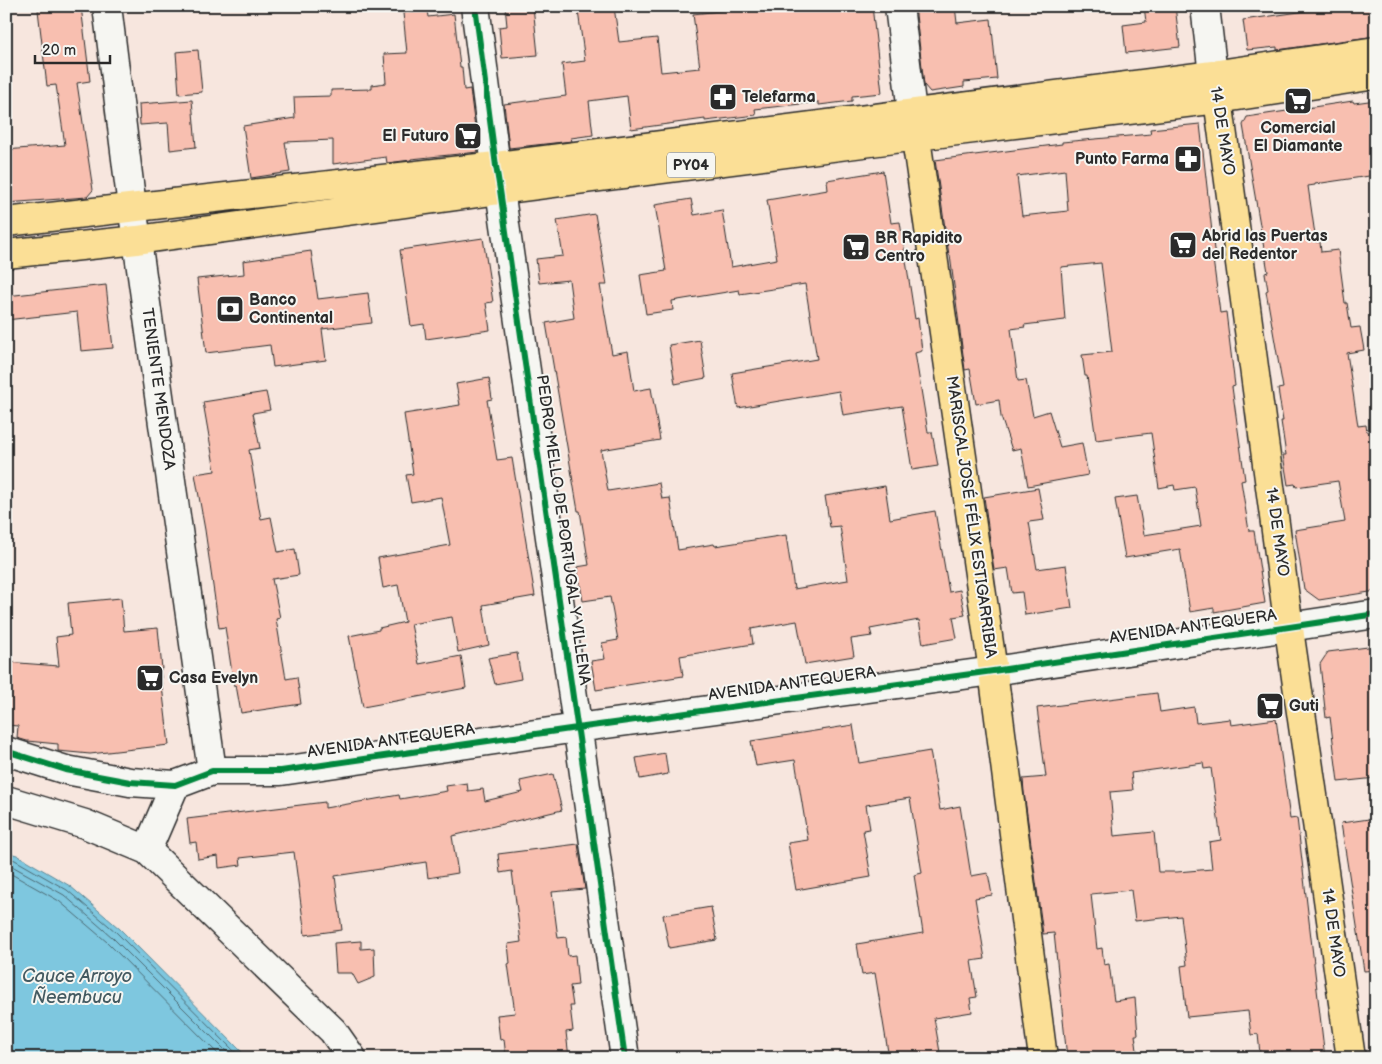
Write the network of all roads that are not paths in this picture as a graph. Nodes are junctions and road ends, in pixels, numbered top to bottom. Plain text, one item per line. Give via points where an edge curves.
1 (107, 6) edge
2 (475, 6) edge
3 (900, 6) edge
4 (1205, 6) edge
5 (1376, 51) edge
6 (1376, 74) edge
7 (1216, 87) junction
8 (915, 124) junction
9 (498, 178) junction
10 (132, 208) junction
11 (6, 222) edge
12 (137, 240) junction
13 (6, 254) edge
14 (1376, 614) edge
15 (1376, 632) edge
16 (1291, 635) junction
17 (993, 678) junction
18 (578, 736) junction
19 (6, 751) edge
20 (212, 771) junction
21 (175, 785) junction
22 (6, 800) edge
23 (147, 850) junction
24 (352, 1058) edge
25 (624, 1058) edge
26 (1042, 1058) edge
27 (1351, 1058) edge

1 - 10 street, TENIENTE MENDOZA
2 - 9 street, PEDRO MELLO DE PORTUGAL Y VILLENA
3 - 8 street, MARISCAL JOSÉ FÉLIX ESTIGARRIBIA
4 - 7 street, 14 DE MAYO
5 - 7 main road, PY04
6 - 7 main road, PY04
7 - 8 main road, PY04
7 - 16 main road, 14 DE MAYO
8 - 9 main road, PY04
8 - 17 main road, MARISCAL JOSÉ FÉLIX ESTIGARRIBIA
9 - 10 main road, PY04
9 - 12 main road, PY04
9 - 18 street, PEDRO MELLO DE PORTUGAL Y VILLENA
10 - 11 main road, PY04
10 - 12 street, TENIENTE MENDOZA
12 - 13 main road, PY04
12 - 20 street, TENIENTE MENDOZA
14 - 16 street, AVENIDA ANTEQUERA
15 - 16 street, AVENIDA ANTEQUERA
16 - 17 street, AVENIDA ANTEQUERA
16 - 27 main road, 14 DE MAYO
17 - 18 street, AVENIDA ANTEQUERA
17 - 26 main road, MARISCAL JOSÉ FÉLIX ESTIGARRIBIA
18 - 20 street, AVENIDA ANTEQUERA via 282,771
18 - 25 street, PEDRO MELLO DE PORTUGAL Y VILLENA
19 - 21 street via 66,770 130,782
20 - 21 street
21 - 23 street
22 - 23 street via 85,824
23 - 24 street via 333,1031

